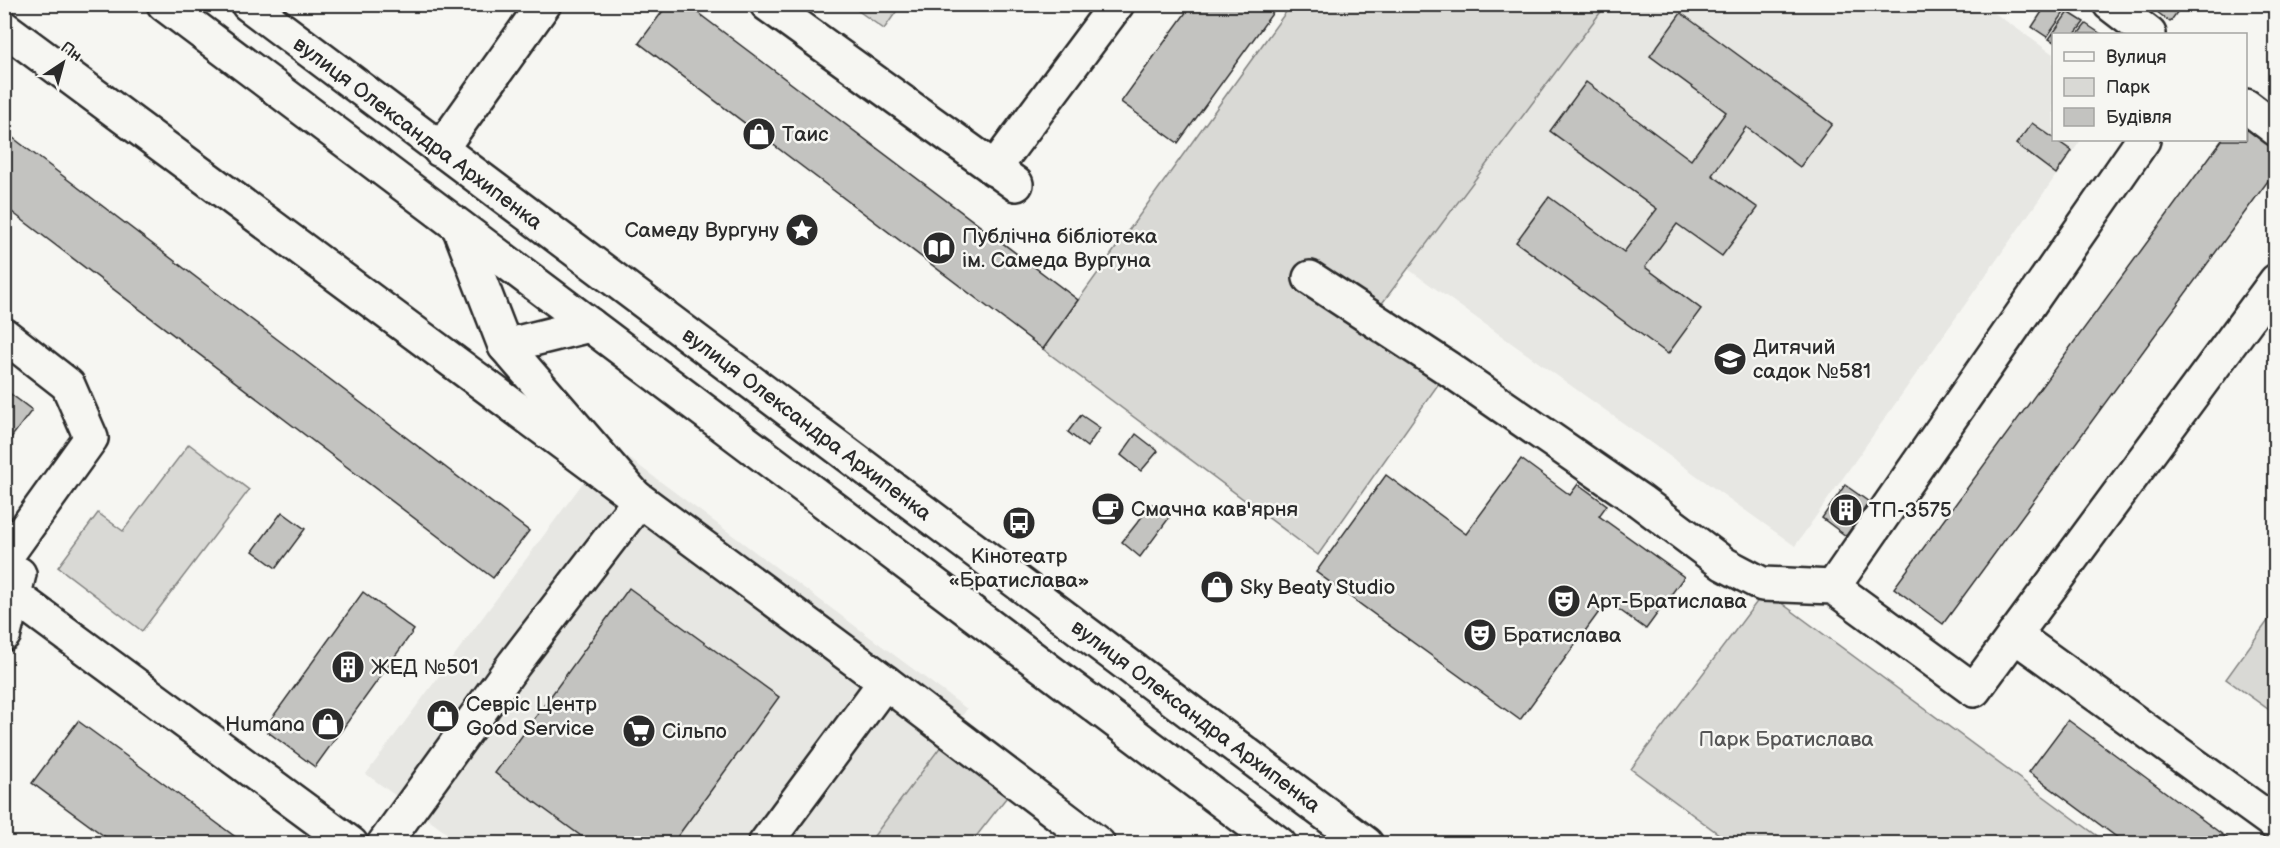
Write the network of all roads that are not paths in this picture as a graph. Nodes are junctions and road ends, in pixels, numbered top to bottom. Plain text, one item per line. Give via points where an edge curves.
1 (164, 4) edge
2 (248, 4) edge
3 (544, 4) edge
4 (767, 4) edge
5 (1117, 4) edge
6 (2110, 4) edge
7 (4, 28) edge
8 (2149, 33) edge
9 (2247, 107) edge
10 (2276, 129) edge
11 (2142, 141) edge
12 (440, 150) junction
13 (459, 227) junction
14 (1310, 278) dead end
15 (2276, 281) edge
16 (590, 325) junction
17 (4, 335) edge
18 (505, 346) junction
19 (639, 501) junction
20 (34, 517) junction
21 (4, 559) edge
22 (1833, 587) junction
23 (9, 591) edge
24 (4, 634) edge
25 (2014, 635) junction
26 (885, 682) junction
27 (2276, 824) edge
28 (351, 843) edge
29 (384, 843) edge
30 (765, 843) edge
31 (1098, 843) edge
32 (1279, 843) edge
33 (1366, 843) edge

1 - 13 main road
2 - 12 main road, вулиця Олександра Архипенка
3 - 12 main road
4 - 5 main road via 1005,177
6 - 8 main road
7 - 19 main road
9 - 10 main road
11 - 22 main road
12 - 33 main road, вулиця Олександра Архипенка
13 - 16 main road
13 - 18 main road
14 - 22 main road via 1631,494 1724,564 1762,584
15 - 25 main road
16 - 18 main road
16 - 32 main road
17 - 20 main road via 68,385 90,438
18 - 19 main road
19 - 26 main road
19 - 29 main road
20 - 21 main road
20 - 23 main road
22 - 25 main road via 1974,690
23 - 24 main road
23 - 28 main road
25 - 27 main road
26 - 30 main road
26 - 31 main road

